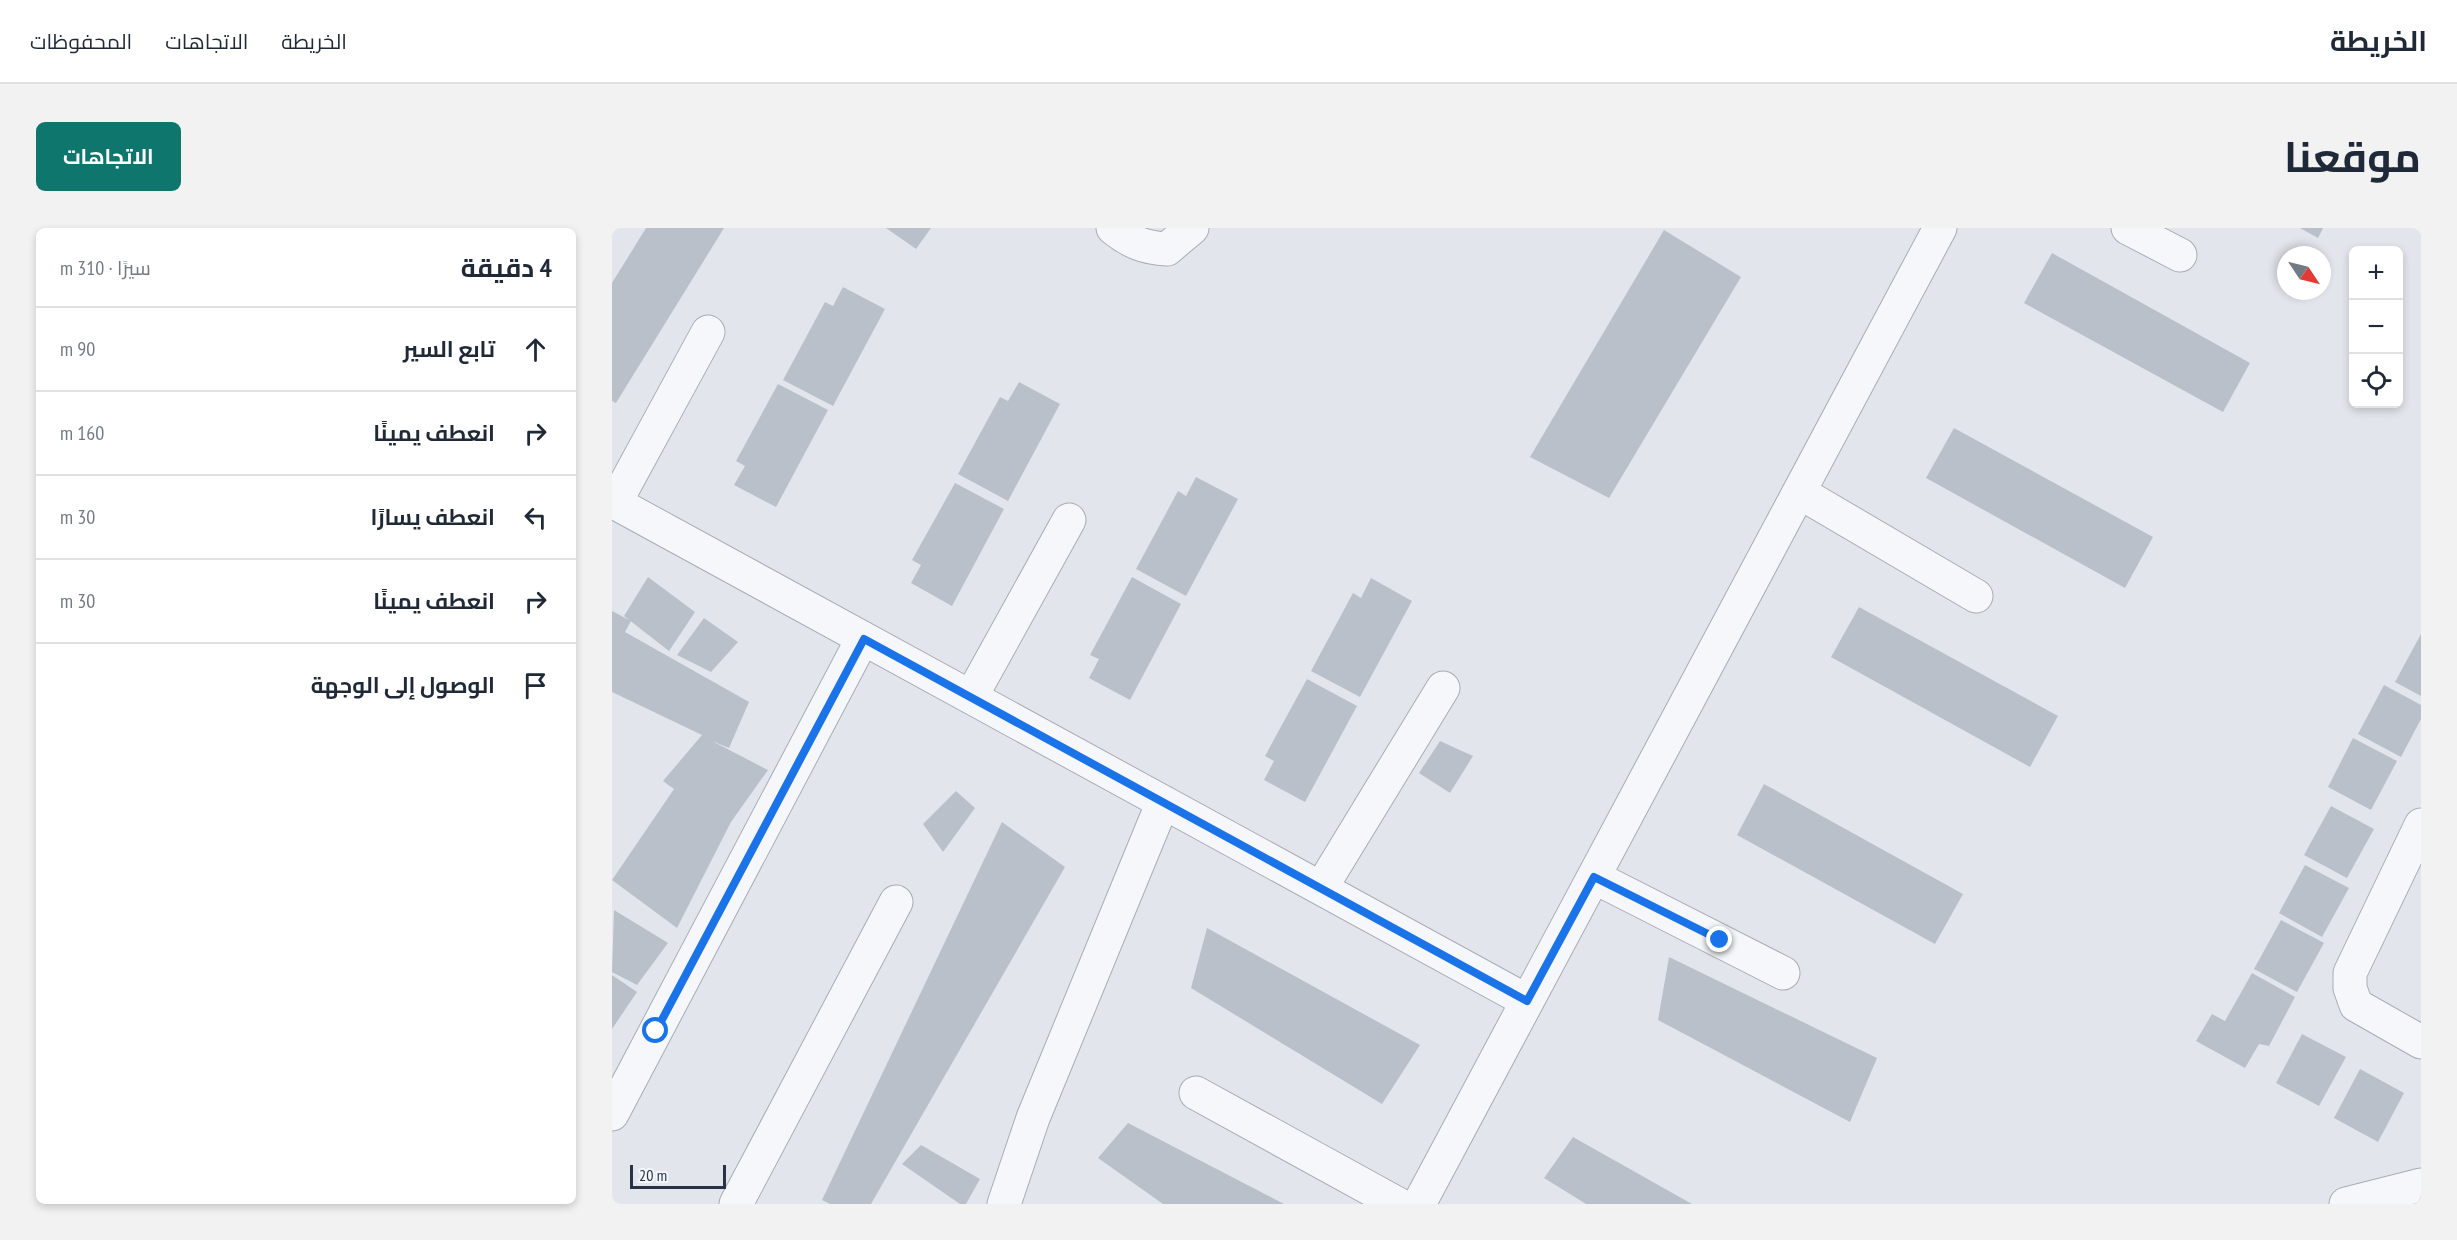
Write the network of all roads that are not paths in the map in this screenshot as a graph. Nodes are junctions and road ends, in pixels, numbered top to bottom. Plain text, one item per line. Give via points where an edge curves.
1 (1113, 228) edge
2 (1192, 228) edge
3 (1940, 228) edge
4 (2128, 228) edge
5 (2180, 255) dead end
6 (708, 332) dead end
7 (1799, 492) junction
8 (613, 502) edge
9 (1069, 520) dead end
10 (1976, 596) dead end
11 (864, 639) junction
12 (1443, 688) dead end
13 (971, 697) junction
14 (1162, 802) junction
15 (2421, 825) edge
16 (1594, 877) junction
17 (1321, 888) junction
18 (896, 902) dead end
19 (1783, 973) dead end
20 (1527, 1001) junction
21 (2421, 1042) edge
22 (1196, 1093) dead end
23 (612, 1114) edge
24 (2421, 1185) edge
25 (736, 1204) edge
26 (1004, 1204) edge
27 (1398, 1204) edge
28 (1419, 1204) edge
29 (2346, 1204) edge

1 - 2 street via 1130,241 1167,249
3 - 7 street
4 - 5 street
6 - 8 street
7 - 10 street
7 - 16 street
8 - 11 street
9 - 13 street
11 - 13 street
11 - 23 street
12 - 17 street
13 - 14 street
14 - 17 street
14 - 26 street via 1033,1118
15 - 21 street via 2350,973 2350,988 2356,1005
16 - 19 street
16 - 20 street
17 - 20 street
18 - 25 street
20 - 28 street
22 - 27 street
24 - 29 street

